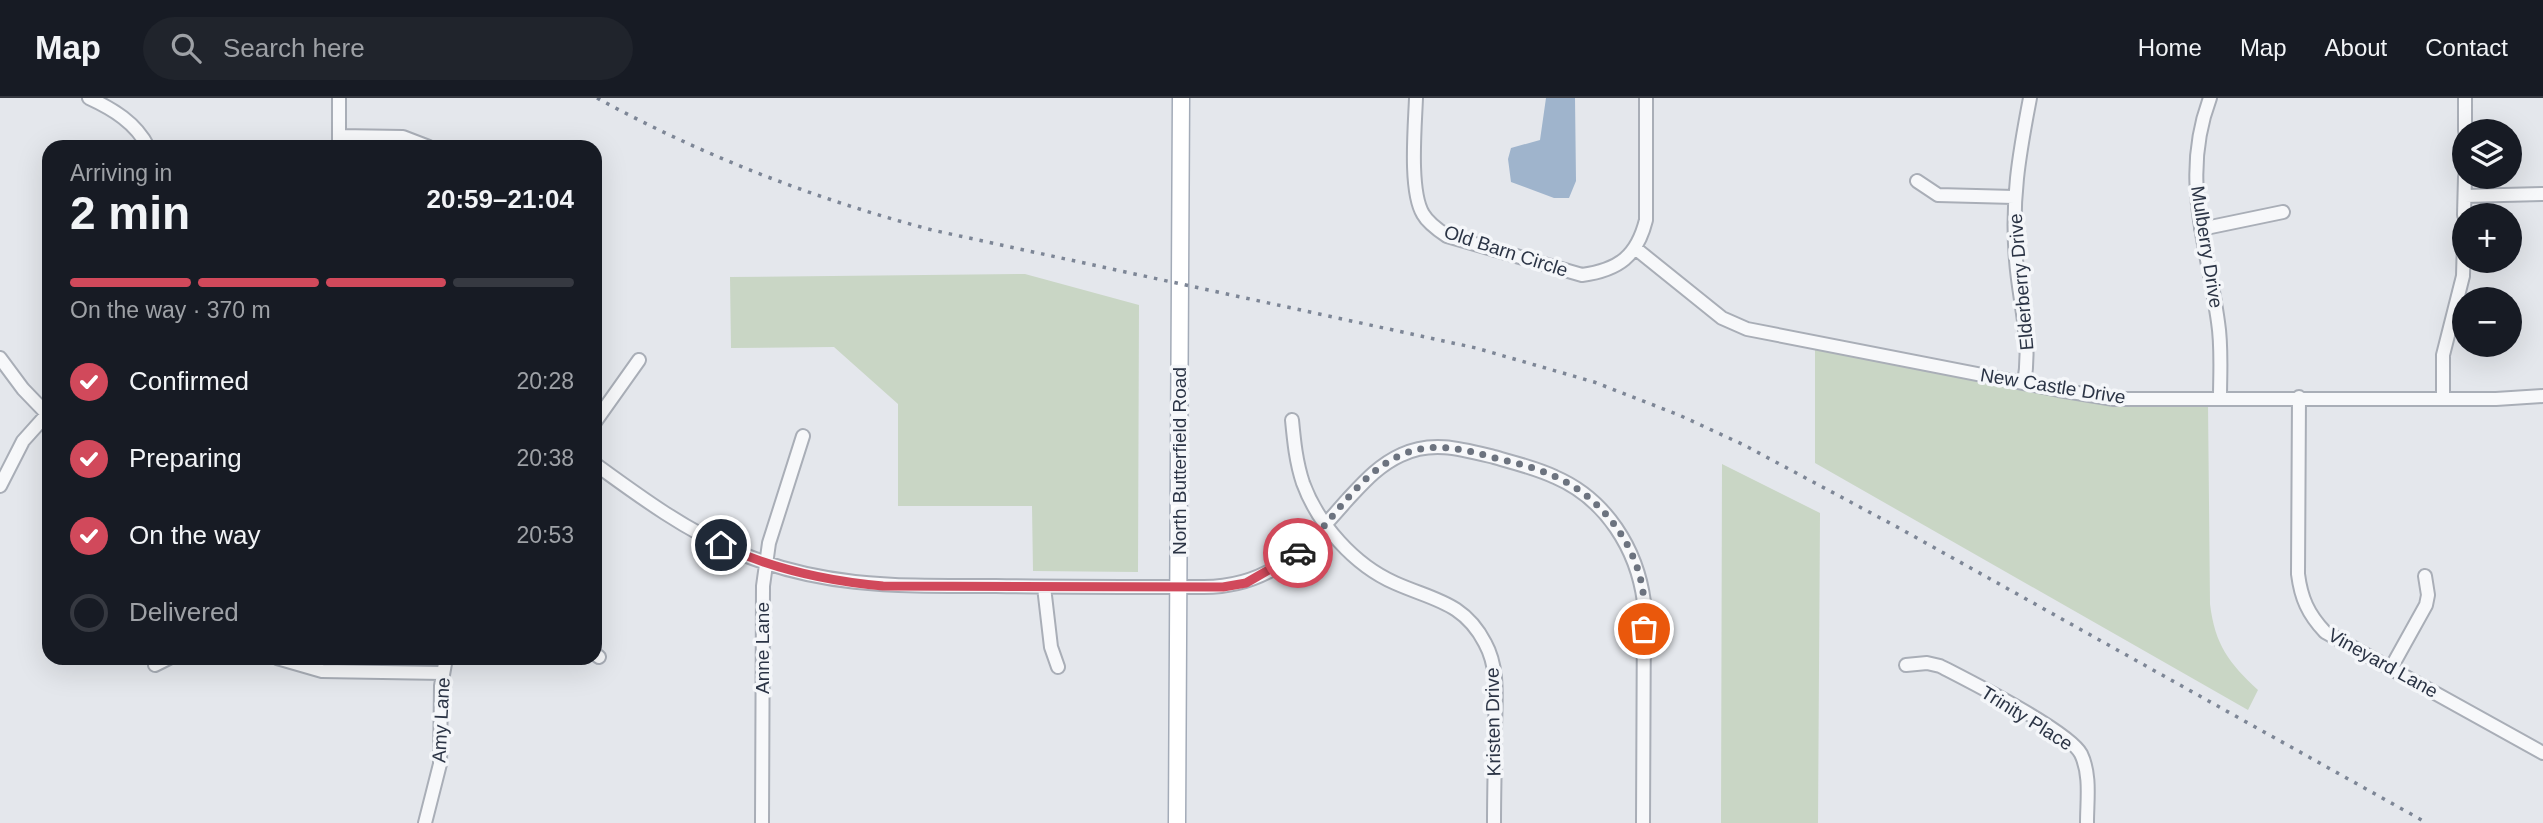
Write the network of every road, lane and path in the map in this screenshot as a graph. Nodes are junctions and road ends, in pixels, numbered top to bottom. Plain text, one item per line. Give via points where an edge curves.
1 (89, 98) edge
2 (339, 98) edge
3 (1181, 98) edge
4 (1416, 98) edge
5 (1646, 98) edge
6 (2030, 98) edge
7 (2210, 98) edge
8 (2465, 98) edge
9 (2465, 119) edge
10 (143, 140) edge
11 (339, 140) edge
12 (355, 140) edge
13 (411, 140) edge
14 (1917, 181) dead end
15 (2465, 189) edge
16 (2543, 194) edge
17 (2465, 196) junction
18 (2014, 197) junction
19 (2465, 203) edge
20 (2283, 212) dead end
21 (2202, 229) junction
22 (1636, 248) junction
23 (2463, 273) edge
24 (0, 358) edge
25 (639, 360) dead end
26 (2024, 383) junction
27 (2543, 396) edge
28 (2299, 397) junction
29 (2220, 398) junction
30 (2443, 398) junction
31 (42, 408) edge
32 (602, 412) edge
33 (42, 420) edge
34 (1292, 420) dead end
35 (803, 436) dead end
36 (602, 469) edge
37 (0, 486) edge
38 (1326, 524) junction
39 (766, 562) junction
40 (2425, 576) dead end
41 (1044, 587) junction
42 (1179, 587) junction
43 (301, 665) edge
44 (445, 665) edge
45 (1906, 665) dead end
46 (1058, 667) dead end
47 (2391, 668) junction
48 (443, 673) junction
49 (2543, 753) edge
50 (425, 823) edge
51 (762, 823) edge
52 (1177, 823) edge
53 (1494, 823) edge
54 (1643, 823) edge
55 (2087, 823) edge

1 - 10 street via 121,116
2 - 11 street
3 - 42 main road, North Butterfield Road
4 - 22 street, Old Barn Circle via 1418,204 1424,216 1447,236 1582,275 1614,267
5 - 22 street via 1646,220
6 - 18 street, Elderberry Drive
7 - 21 street, Mulberry Drive via 2197,142 2196,199
8 - 9 street
12 - 13 street
14 - 18 street via 1938,195
15 - 17 street
16 - 17 street
17 - 19 street
18 - 26 street, Elderberry Drive via 2016,260 2028,340
20 - 21 street
21 - 29 street, Mulberry Drive via 2220,333
22 - 26 street, New Castle Drive via 1722,318 1747,328
23 - 30 street via 2442,355
24 - 31 street
25 - 32 street
26 - 29 street, New Castle Drive via 2115,398
27 - 30 street, New Castle Drive
28 - 29 street, New Castle Drive
28 - 30 street, New Castle Drive
28 - 47 street, Vineyard Lane via 2300,593 2325,632
33 - 37 street via 23,441
34 - 38 street, Kristen Drive via 1303,481
35 - 39 street, Anne Lane
36 - 39 street via 707,538
38 - 42 street via 1300,552 1246,583
38 - 53 street, Kristen Drive via 1346,549 1374,571 1461,611 1485,643 1495,677
38 - 54 street via 1381,467 1419,448 1460,448 1531,467 1557,477 1598,506 1624,539 1643,592
39 - 41 street via 821,578 883,586
39 - 51 street, Anne Lane
40 - 47 street via 2426,605
41 - 42 street
41 - 46 street
42 - 52 main road, North Butterfield Road
43 - 48 street via 322,671
44 - 48 street, Amy Lane
45 - 55 street, Trinity Place via 1940,666 2072,742 2088,778
47 - 49 street, Vineyard Lane
48 - 50 street, Amy Lane via 440,764

